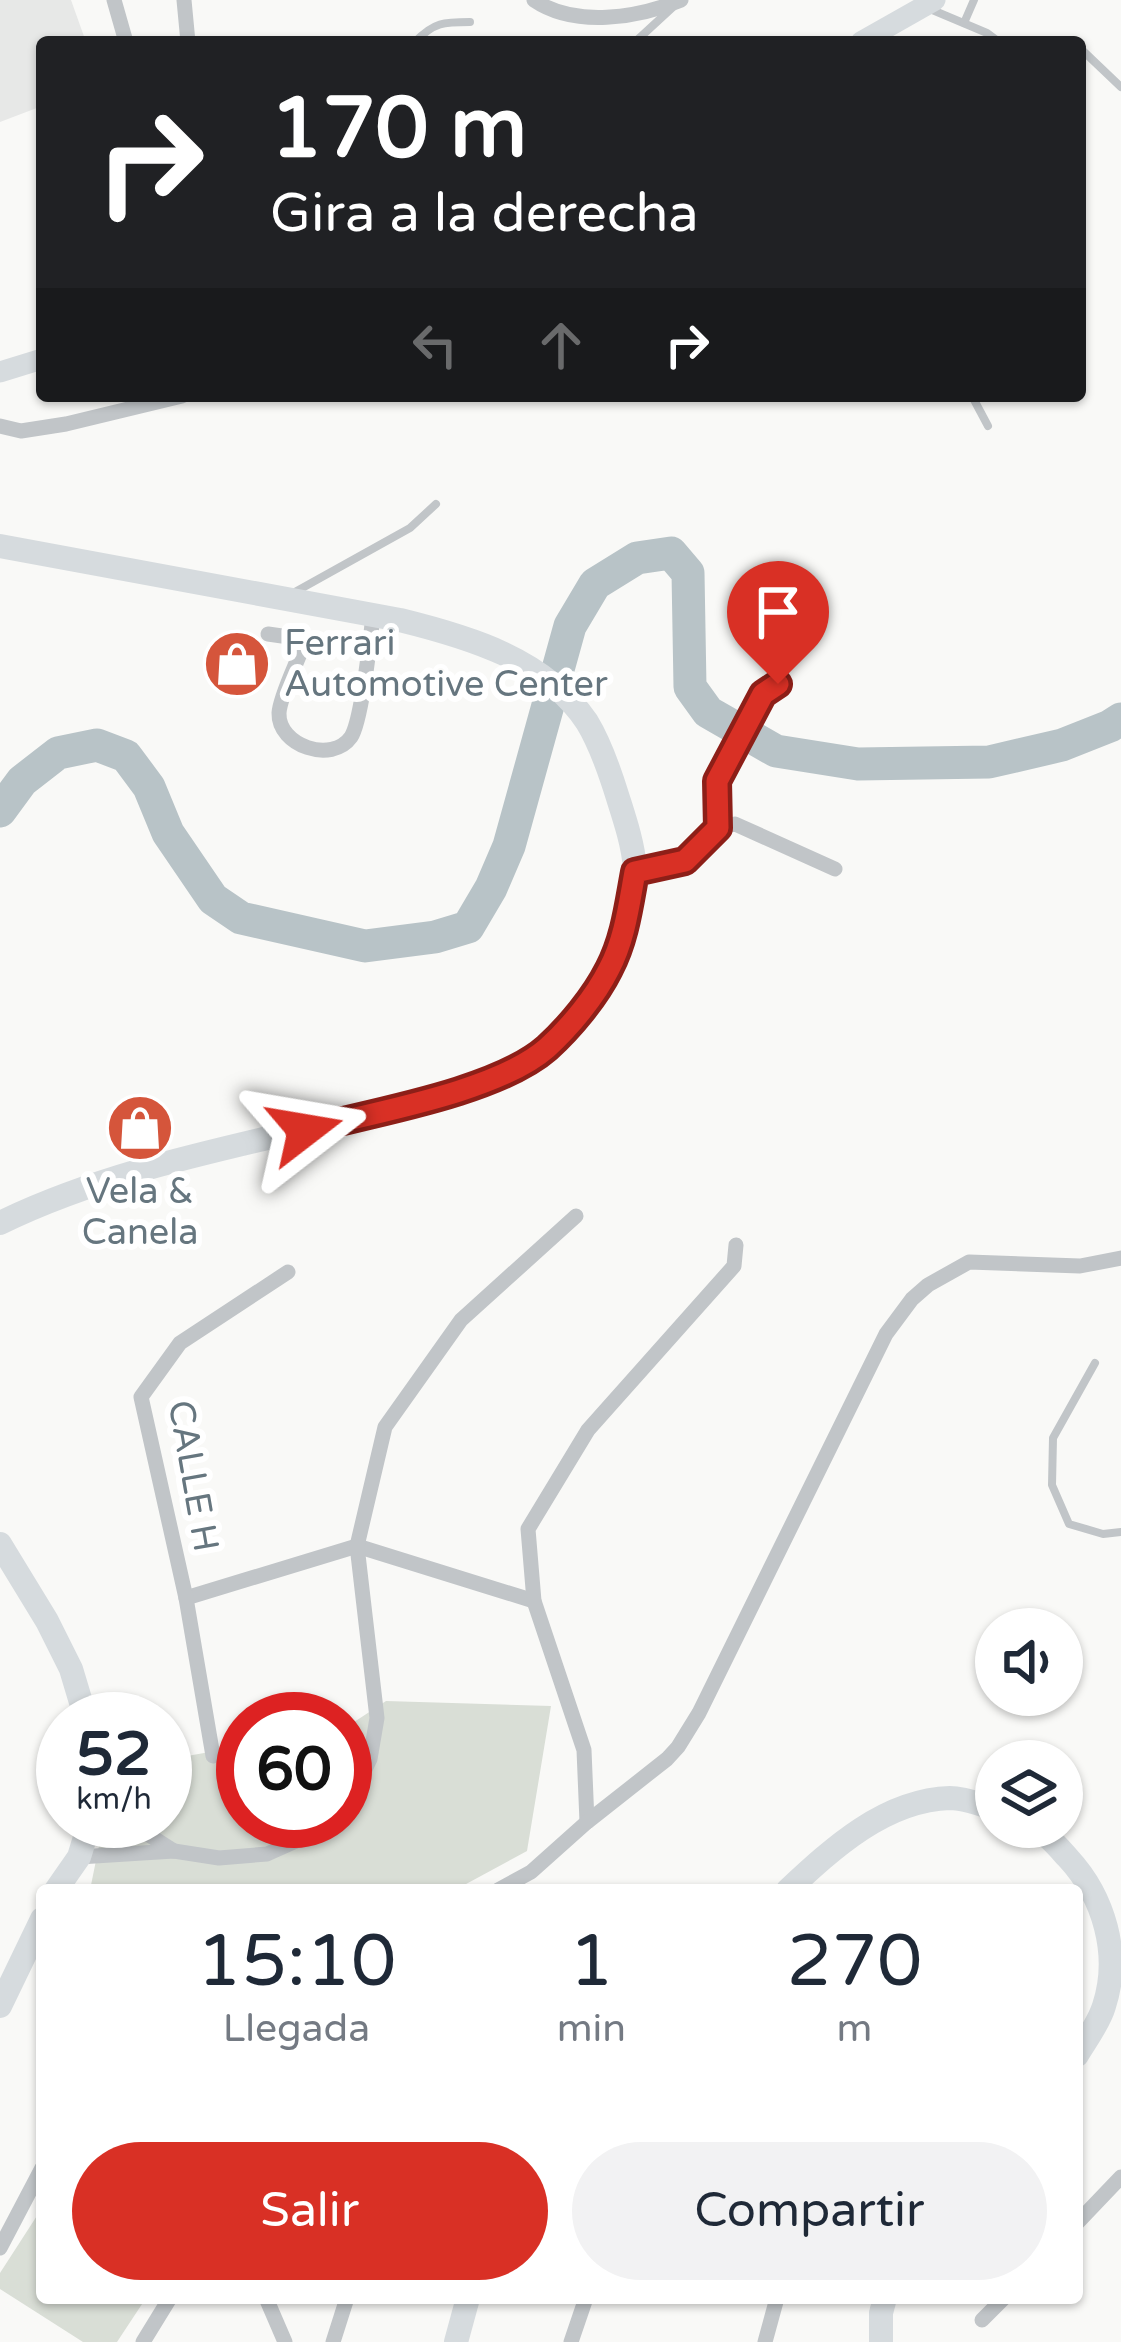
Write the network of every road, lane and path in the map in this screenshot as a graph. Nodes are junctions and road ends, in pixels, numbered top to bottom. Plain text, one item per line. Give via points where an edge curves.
1 (114, 0) edge
2 (184, 0) edge
3 (534, 0) edge
4 (974, 0) edge
5 (680, 1) edge
6 (930, 3) edge
7 (470, 22) dead end
8 (964, 23) junction
9 (124, 36) edge
10 (187, 36) edge
11 (420, 36) edge
12 (642, 36) edge
13 (871, 36) edge
14 (991, 36) edge
15 (1086, 54) edge
16 (1121, 87) edge
17 (36, 361) edge
18 (0, 372) edge
19 (157, 402) edge
20 (975, 402) edge
21 (0, 426) edge
22 (988, 426) dead end
23 (436, 503) dead end
24 (0, 546) edge
25 (284, 599) junction
26 (373, 616) junction
27 (268, 634) dead end
28 (778, 684) dead end
29 (718, 828) junction
30 (835, 869) dead end
31 (635, 872) junction
32 (576, 1216) dead end
33 (0, 1223) edge
34 (736, 1245) dead end
35 (1121, 1258) edge
36 (288, 1272) dead end
37 (1095, 1363) dead end
38 (1121, 1532) edge
39 (0, 1544) edge
40 (357, 1546) junction
41 (185, 1598) junction
42 (534, 1601) junction
43 (77, 1692) edge
44 (372, 1745) edge
45 (214, 1756) dead end
46 (975, 1804) edge
47 (587, 1822) junction
48 (65, 1848) edge
49 (82, 1848) edge
50 (169, 1848) edge
51 (281, 1848) edge
52 (1059, 1848) edge
53 (174, 1851) junction
54 (79, 1857) junction
55 (57, 1884) edge
56 (60, 1884) edge
57 (509, 1884) edge
58 (794, 1884) edge
59 (36, 1931) edge
60 (0, 2006) edge
61 (1083, 2045) edge
62 (1121, 2177) edge
63 (36, 2179) edge
64 (1083, 2217) edge
65 (0, 2248) edge
66 (166, 2304) edge
67 (269, 2304) edge
68 (345, 2304) edge
69 (466, 2304) edge
70 (584, 2304) edge
71 (775, 2304) edge
72 (883, 2304) edge
73 (998, 2304) edge
74 (982, 2320) dead end
75 (143, 2342) edge
76 (285, 2342) edge
77 (333, 2342) edge
78 (456, 2342) edge
79 (571, 2342) edge
80 (765, 2342) edge
81 (881, 2342) edge

1 - 9 street
2 - 10 street
3 - 5 street via 550,11 617,17
4 - 8 lane
5 - 12 lane
6 - 8 lane
6 - 13 street
7 - 11 lane via 442,22
8 - 14 lane
15 - 16 lane
17 - 18 street
19 - 21 street via 21,431
20 - 22 lane
23 - 25 lane via 410,528
24 - 25 main road
25 - 26 main road
26 - 27 street via 350,737 326,748 309,749 282,728 279,712 301,651 296,638
26 - 31 main road via 498,650 567,698 612,780
28 - 29 lane via 763,694 717,781
29 - 30 street via 735,824
29 - 31 street via 685,861
31 - 33 main road via 609,969 545,1050 498,1077 123,1176
32 - 40 street via 461,1320 386,1427
34 - 42 street via 734,1266 588,1430 528,1529
35 - 47 street via 1080,1266 969,1262 912,1299 886,1334 678,1747
36 - 41 street, CALLE H via 180,1343 141,1397
37 - 38 lane via 1053,1438 1052,1485 1069,1524
39 - 43 main road
40 - 41 street
40 - 42 street
40 - 44 street via 376,1718
41 - 45 street, CALLE H
42 - 47 street via 584,1750
46 - 58 main road via 907,1805 835,1846
47 - 57 street
48 - 55 main road
49 - 54 main road
50 - 53 street
51 - 53 street via 219,1858
52 - 61 main road via 1104,1915 1112,1964 1104,2008
53 - 54 street
54 - 56 main road
59 - 60 main road
62 - 64 street
63 - 65 street
66 - 75 street
67 - 76 street
68 - 77 street
69 - 78 main road
70 - 79 street
71 - 80 street
72 - 81 main road
73 - 74 street

